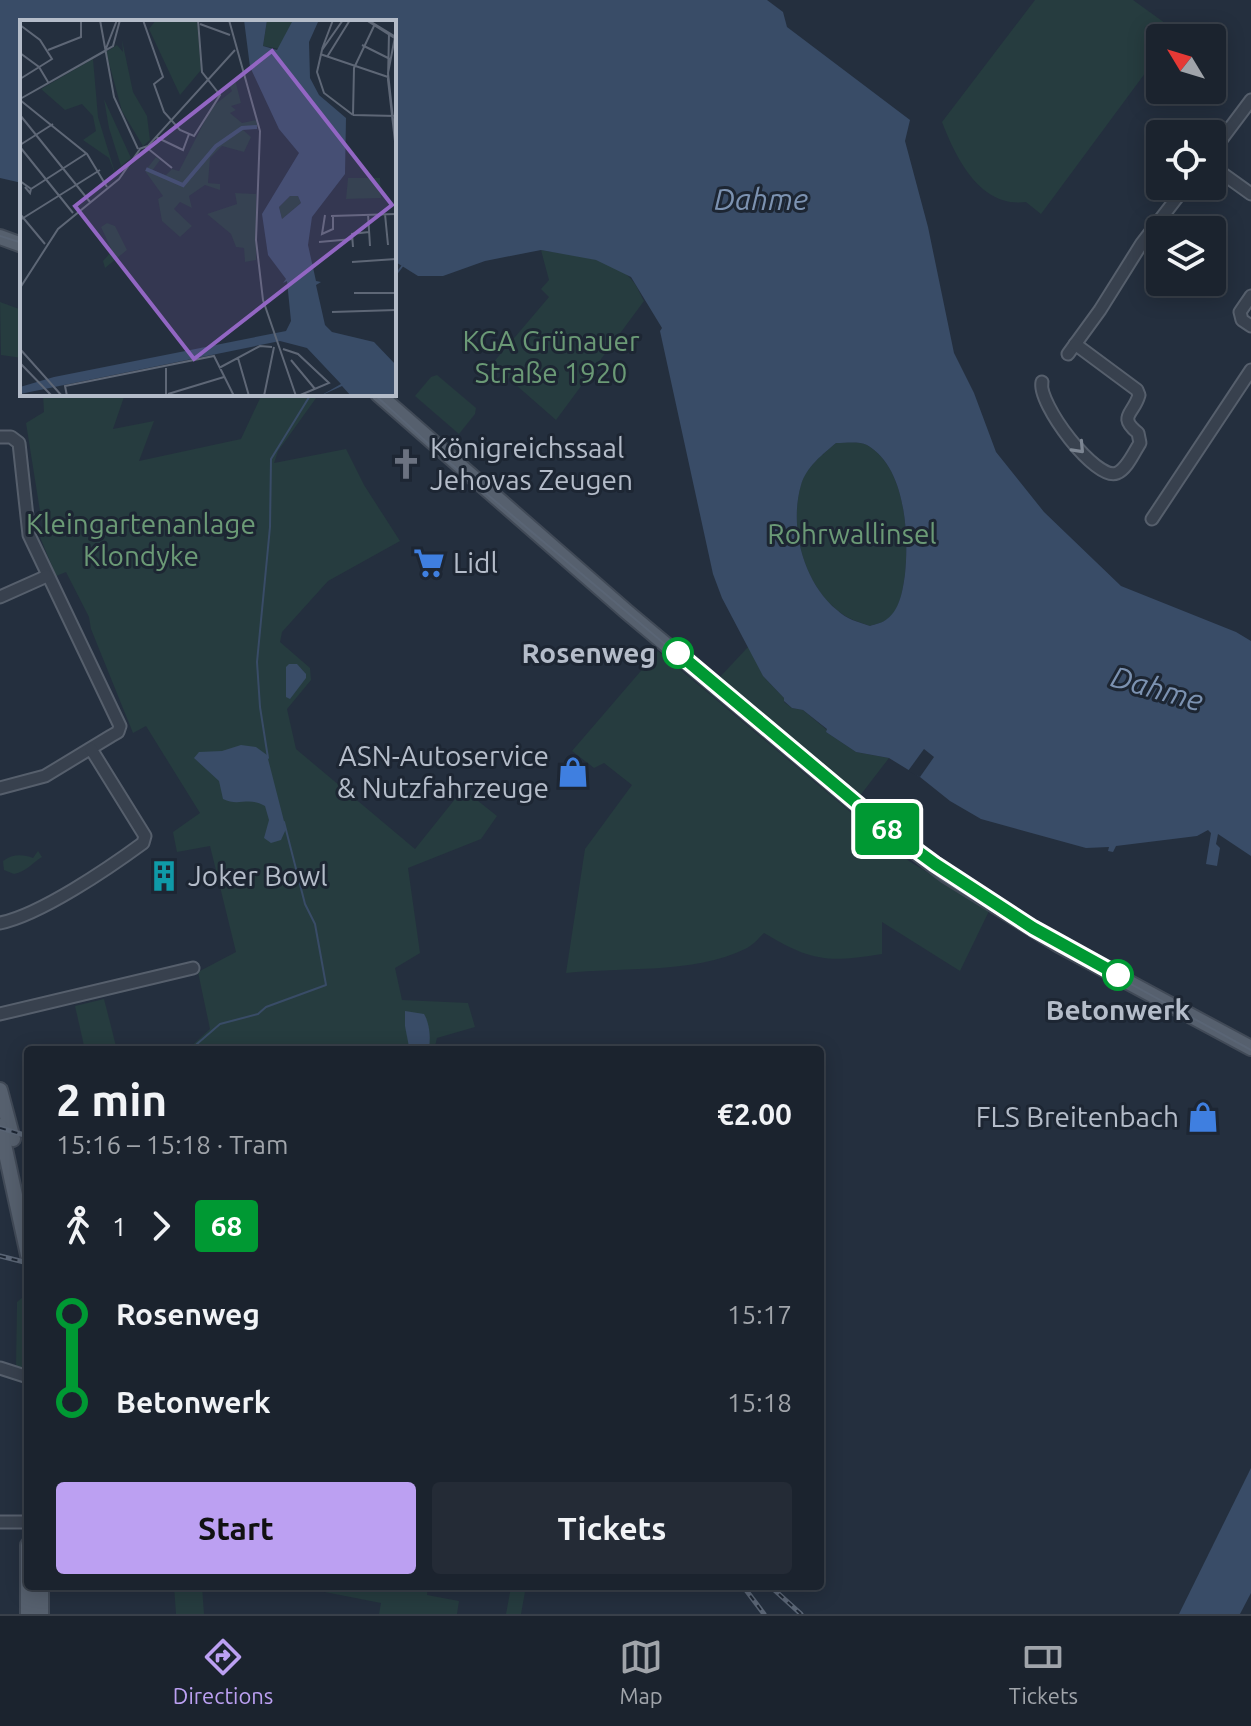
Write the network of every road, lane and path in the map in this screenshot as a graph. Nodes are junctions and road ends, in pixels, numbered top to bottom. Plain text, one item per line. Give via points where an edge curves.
1 (1251, 100) edge
2 (1226, 133) edge
3 (1226, 176) edge
4 (1251, 194) edge
5 (1175, 200) edge
6 (0, 237) edge
7 (20, 244) edge
8 (1251, 296) edge
9 (1251, 326) edge
10 (1251, 370) edge
11 (1042, 382) dead end
12 (380, 396) edge
13 (0, 437) edge
14 (1152, 519) dead end
15 (47, 576) junction
16 (0, 597) edge
17 (91, 749) junction
18 (0, 788) edge
19 (0, 923) edge
20 (193, 968) dead end
21 (0, 1014) edge
22 (1251, 1048) edge
23 (0, 1090) edge
24 (0, 1126) edge
25 (24, 1193) edge
26 (24, 1237) edge
27 (0, 1368) edge
28 (24, 1376) edge
29 (0, 1522) edge
30 (24, 1522) edge
31 (28, 1590) edge
32 (41, 1590) edge
33 (28, 1614) edge
34 (41, 1614) edge

1 - 2 street
3 - 4 street
11 -> 5 street via 1042,395 1069,437 1101,470 1119,473 1140,443 1127,419 1139,395 1071,349
6 - 7 main road
8 - 9 street via 1240,312
10 - 14 street
12 - 22 main road via 627,612 913,850 998,909
13 - 15 street via 19,443 27,526
15 - 16 street
15 - 17 street via 120,726
17 - 18 street via 45,776
17 - 19 street via 145,836 143,843 45,905
20 - 21 street
23 - 25 main road
24 - 26 main road
27 - 28 street
29 - 30 street
31 - 33 main road
32 - 34 main road

